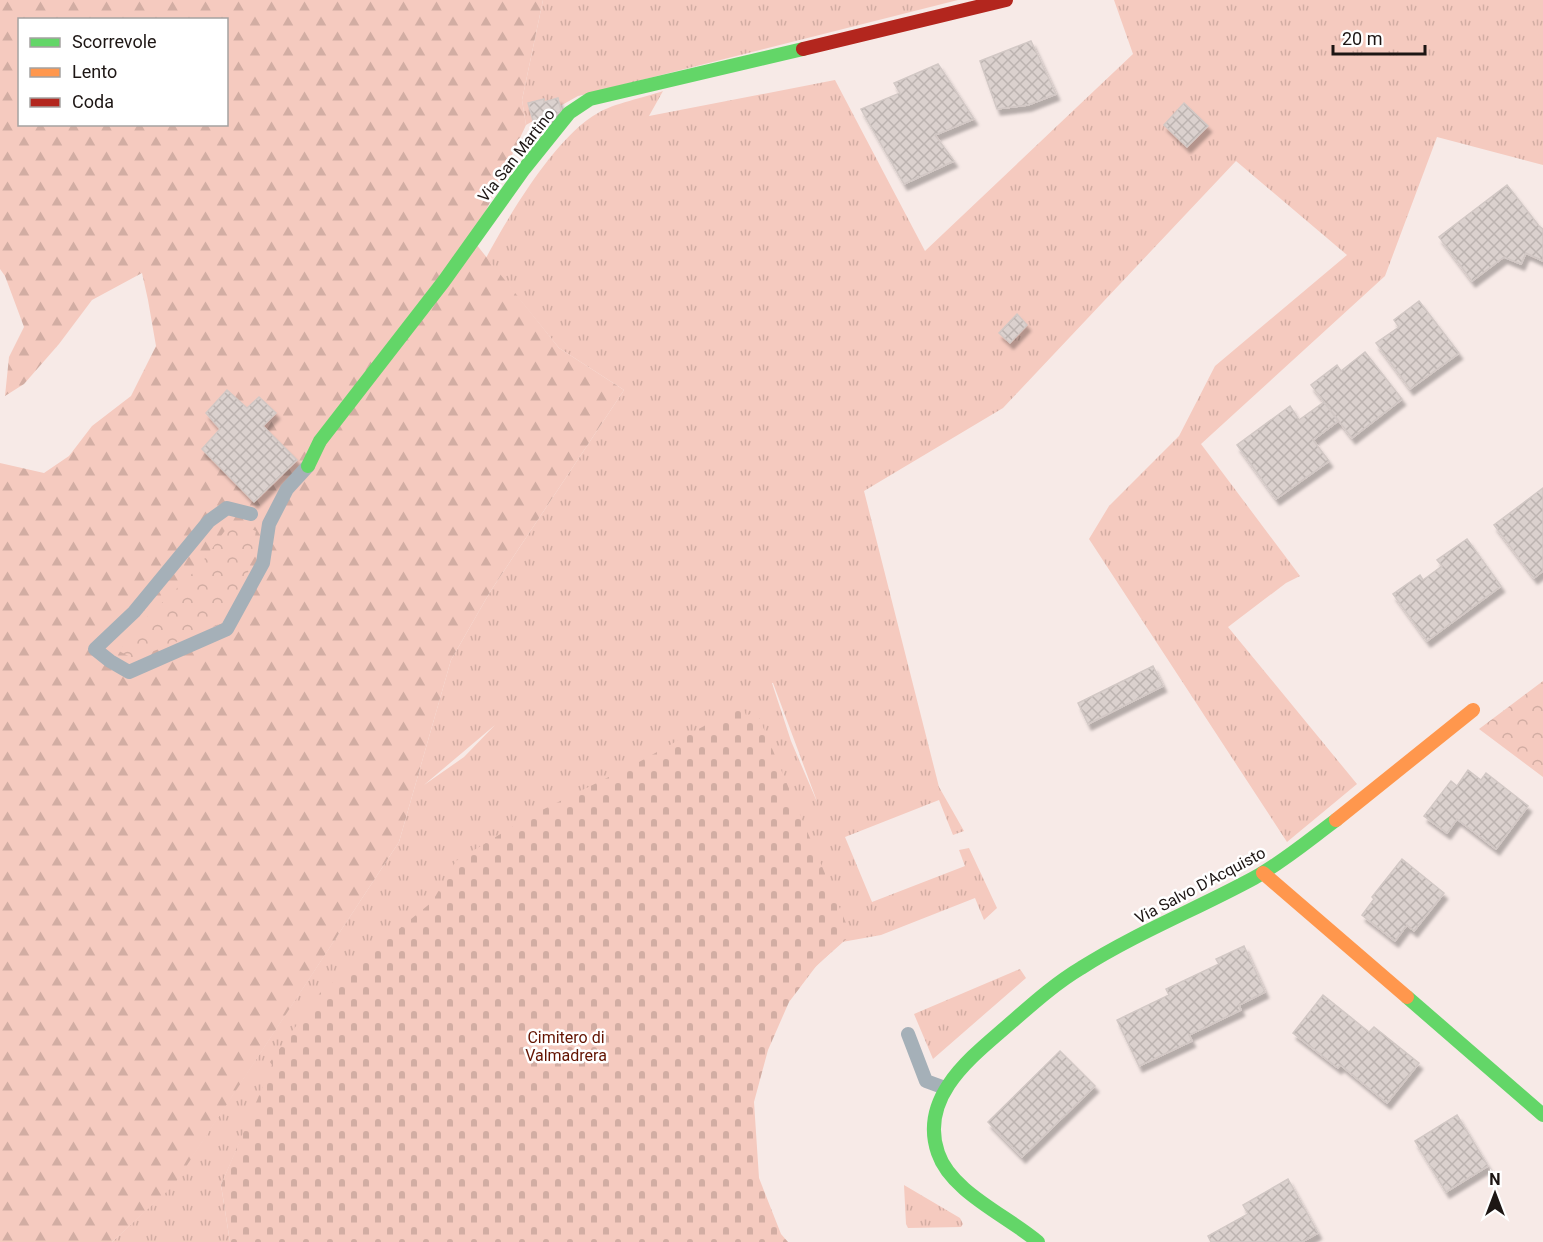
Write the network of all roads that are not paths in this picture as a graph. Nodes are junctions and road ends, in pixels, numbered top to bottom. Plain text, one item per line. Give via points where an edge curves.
1 (1006, 0) edge
2 (308, 466) joint
3 (251, 514) dead end
4 (1473, 710) dead end
5 (1263, 873) junction
6 (908, 1034) dead end
7 (945, 1088) junction
8 (1543, 1115) edge
9 (1038, 1242) edge

1 - 2 street, Via San Martino via 601,96 569,113 320,441
2 - 3 lane via 287,489 269,524 263,563 227,629 129,672 96,649 134,612 209,521 227,508
4 - 5 street, Via Salvo D'Acquisto via 1378,788
5 - 7 street, Via Salvo D'Acquisto via 1094,960 1055,985 962,1066
5 - 8 street
6 - 7 lane via 926,1081
7 - 9 street, Via Salvo D'Acquisto via 934,1110 933,1134 948,1174

